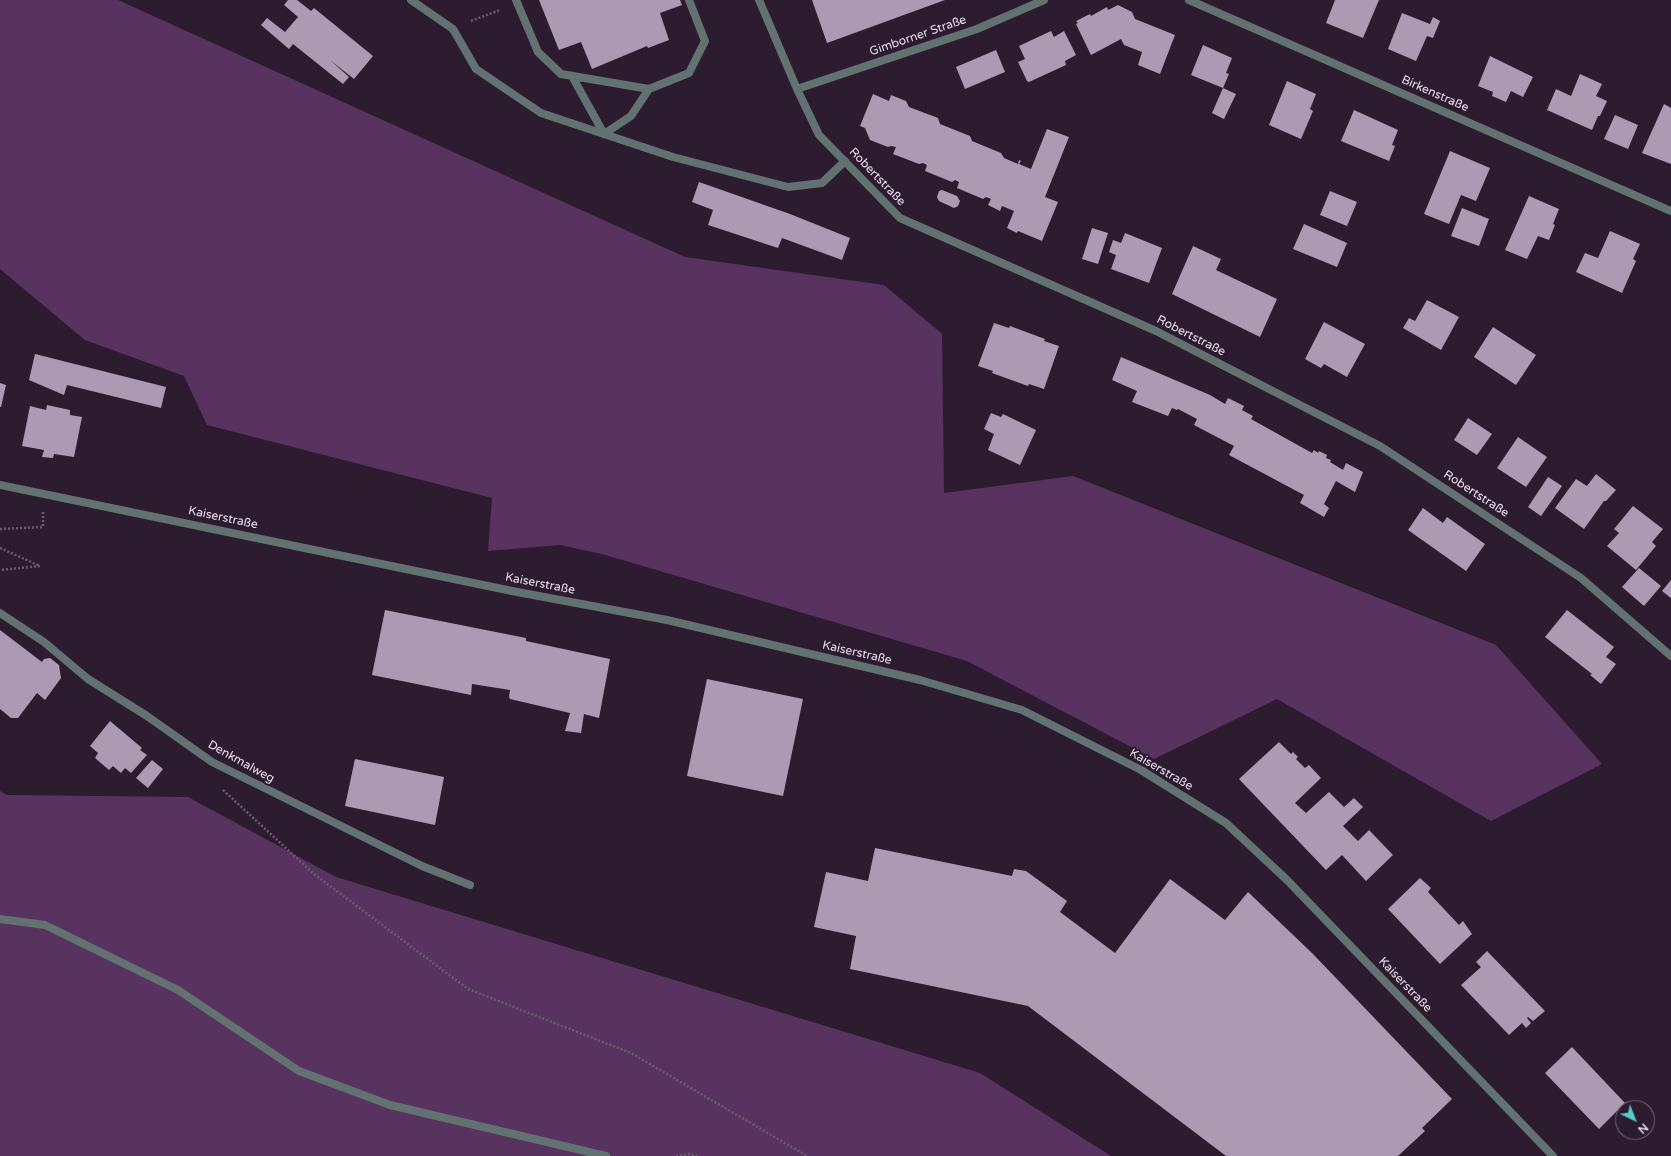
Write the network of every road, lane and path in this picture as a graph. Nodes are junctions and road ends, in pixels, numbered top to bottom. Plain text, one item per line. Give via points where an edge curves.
1 (411, 0) edge
2 (689, 0) edge
3 (759, 0) edge
4 (1044, 0) edge
5 (1189, 0) edge
6 (516, 2) edge
7 (453, 29) junction
8 (572, 76) junction
9 (649, 89) junction
10 (797, 89) junction
11 (604, 134) junction
12 (845, 161) junction
13 (1671, 211) edge
14 (0, 485) edge
15 (48, 494) junction
16 (0, 529) edge
17 (0, 548) edge
18 (0, 570) edge
19 (0, 613) edge
20 (1671, 656) edge
21 (212, 762) junction
22 (470, 885) dead end
23 (0, 919) edge
24 (606, 1156) edge
25 (676, 1156) edge
26 (698, 1156) edge
27 (807, 1156) edge
28 (1553, 1156) edge

1 - 7 street
2 - 9 street via 705,41 689,73
3 - 10 street, Robertstraße
4 - 10 street, Gimborner Straße via 977,29
5 - 13 street, Birkenstraße
6 - 7 path
6 - 8 street via 538,52 561,74
7 - 11 street via 476,69 541,113
8 - 9 street
8 - 11 street
9 - 11 street via 631,116
10 - 12 street, Robertstraße via 819,135
11 - 12 street via 673,157 788,187 822,183
12 - 20 street, Robertstraße via 900,218 1156,331 1380,446 1581,578
14 - 15 street, Kaiserstraße
15 - 16 path via 43,507 43,527
15 - 28 street, Kaiserstraße via 512,591 667,620 920,680 1022,710 1140,770 1226,823 1287,880
17 - 18 path via 40,566
19 - 21 street, Denkmalweg via 44,642 88,679 147,716
21 - 22 street, Denkmalweg via 422,866
21 - 27 path via 221,788 314,874 468,989 631,1053
23 - 24 street via 45,925 178,990 299,1071 390,1105
25 - 26 path

